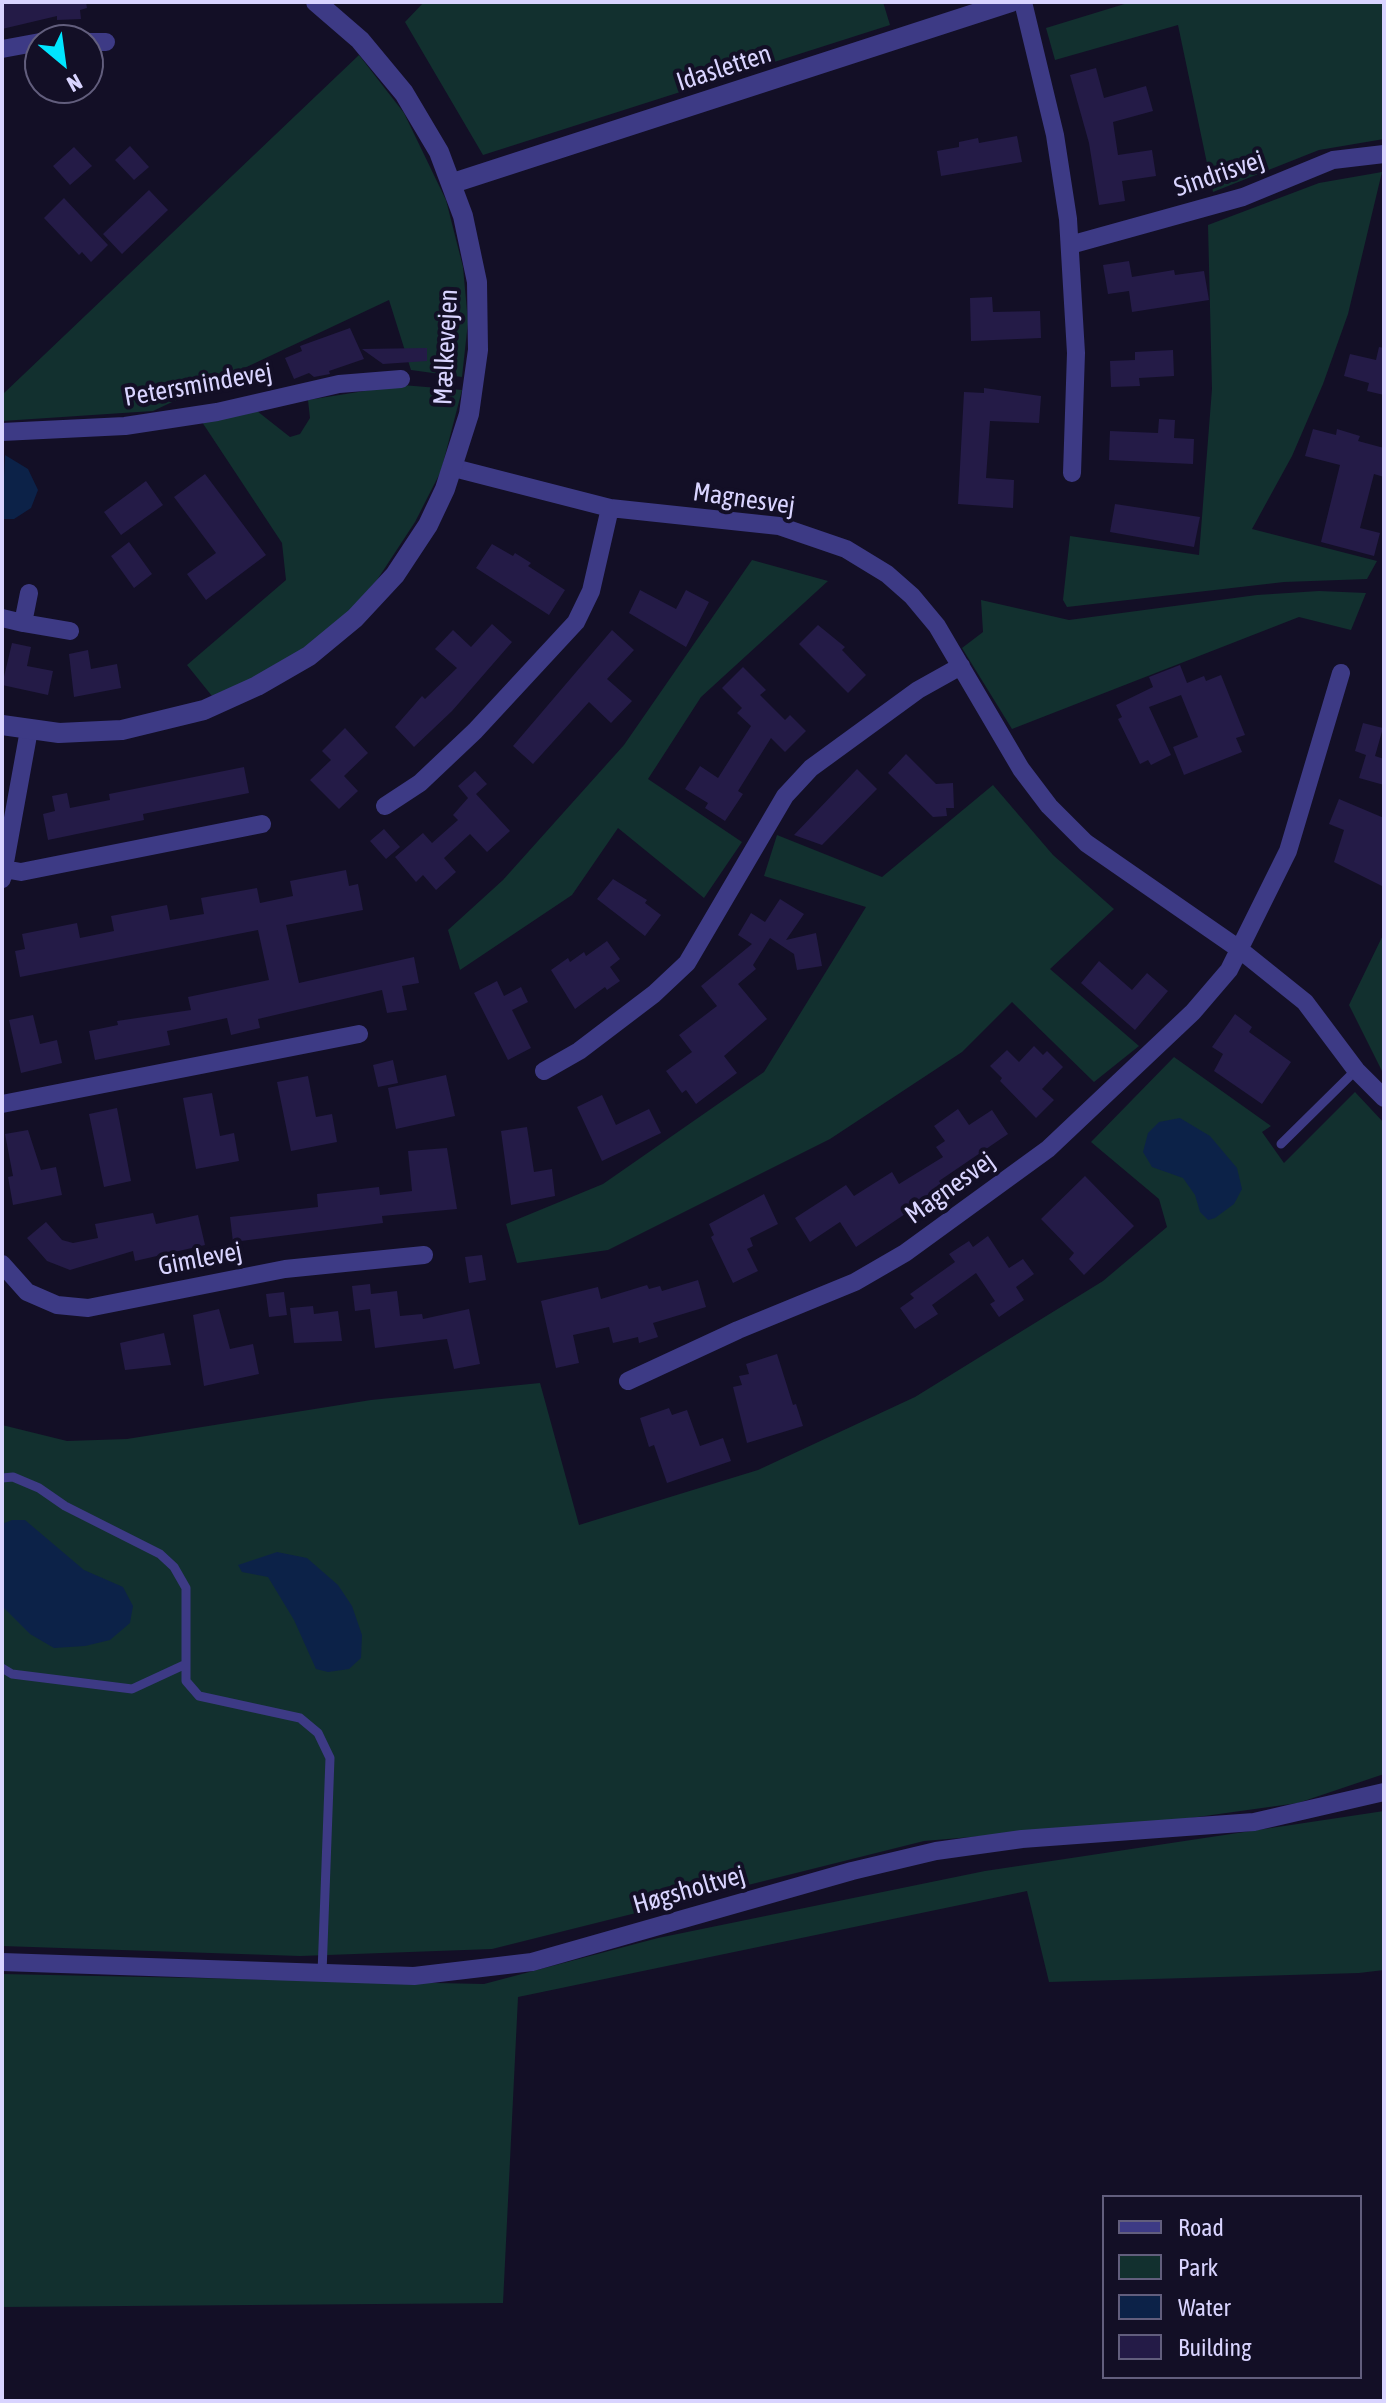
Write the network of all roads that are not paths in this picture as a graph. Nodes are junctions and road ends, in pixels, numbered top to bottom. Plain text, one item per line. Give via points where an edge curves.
1 (316, 2) edge
2 (1011, 2) edge
3 (1023, 2) edge
4 (24, 45) edge
5 (2, 49) edge
6 (1384, 154) edge
7 (453, 183) junction
8 (1070, 245) junction
9 (401, 379) dead end
10 (2, 432) edge
11 (454, 468) junction
12 (1072, 473) dead end
13 (610, 508) junction
14 (29, 593) dead end
15 (2, 618) edge
16 (23, 623) junction
17 (70, 631) dead end
18 (961, 666) junction
19 (1341, 673) dead end
20 (2, 725) edge
21 (29, 730) junction
22 (385, 806) dead end
23 (262, 824) dead end
24 (3, 874) edge
25 (1239, 949) junction
26 (359, 1034) dead end
27 (1356, 1070) junction
28 (544, 1071) dead end
29 (1384, 1098) edge
30 (2, 1104) edge
31 (1281, 1144) dead end
32 (424, 1255) dead end
33 (2, 1264) edge
34 (628, 1381) dead end
35 (2, 1478) edge
36 (186, 1664) junction
37 (2, 1668) edge
38 (1384, 1792) edge
39 (2, 1962) edge
40 (322, 1973) junction

1 - 7 street, Mælkevejen via 360,40 404,93
2 - 7 street, Idasletten
3 - 8 street via 1055,135
4 - 5 street
6 - 8 street, Sindrisvej via 1333,160 1243,197
7 - 11 street, Mælkevejen via 471,249 478,316 475,384
8 - 12 street via 1076,353
9 - 10 street, Petersmindevej via 339,384 125,426
11 - 13 street, Magnesvej
11 - 21 street, Mælkevejen via 428,525 395,575 309,656 257,686 164,722 122,730
13 - 18 street, Magnesvej via 779,526 846,549 912,596
13 - 22 street via 591,591 576,622 475,731 420,783
14 - 16 street
15 - 16 street
16 - 17 street
18 - 25 street, Magnesvej via 1021,769 1049,806 1086,843
18 - 28 street via 918,690 811,768 785,796 687,963 590,1043
19 - 25 street, Magnesvej via 1288,851
20 - 21 street, Mælkevejen
21 - 24 street
23 - 24 street
25 - 27 street, Magnesvej via 1305,1002
25 - 34 street, Magnesvej via 1229,970 1193,1012 1048,1149 905,1253 855,1282
26 - 30 street
27 - 29 street, Magnesvej
27 - 31 lane
32 - 33 street, Gimlevej via 285,1269 88,1308 57,1305 27,1292
35 - 36 lane via 39,1488 160,1554 174,1567 186,1588
36 - 37 lane via 132,1689 12,1674
36 - 40 lane via 186,1681 199,1696 300,1718 318,1733 330,1758
38 - 40 street, Høgsholtvej via 1254,1822 1022,1839 936,1851 532,1962 414,1976
39 - 40 street, Høgsholtvej

